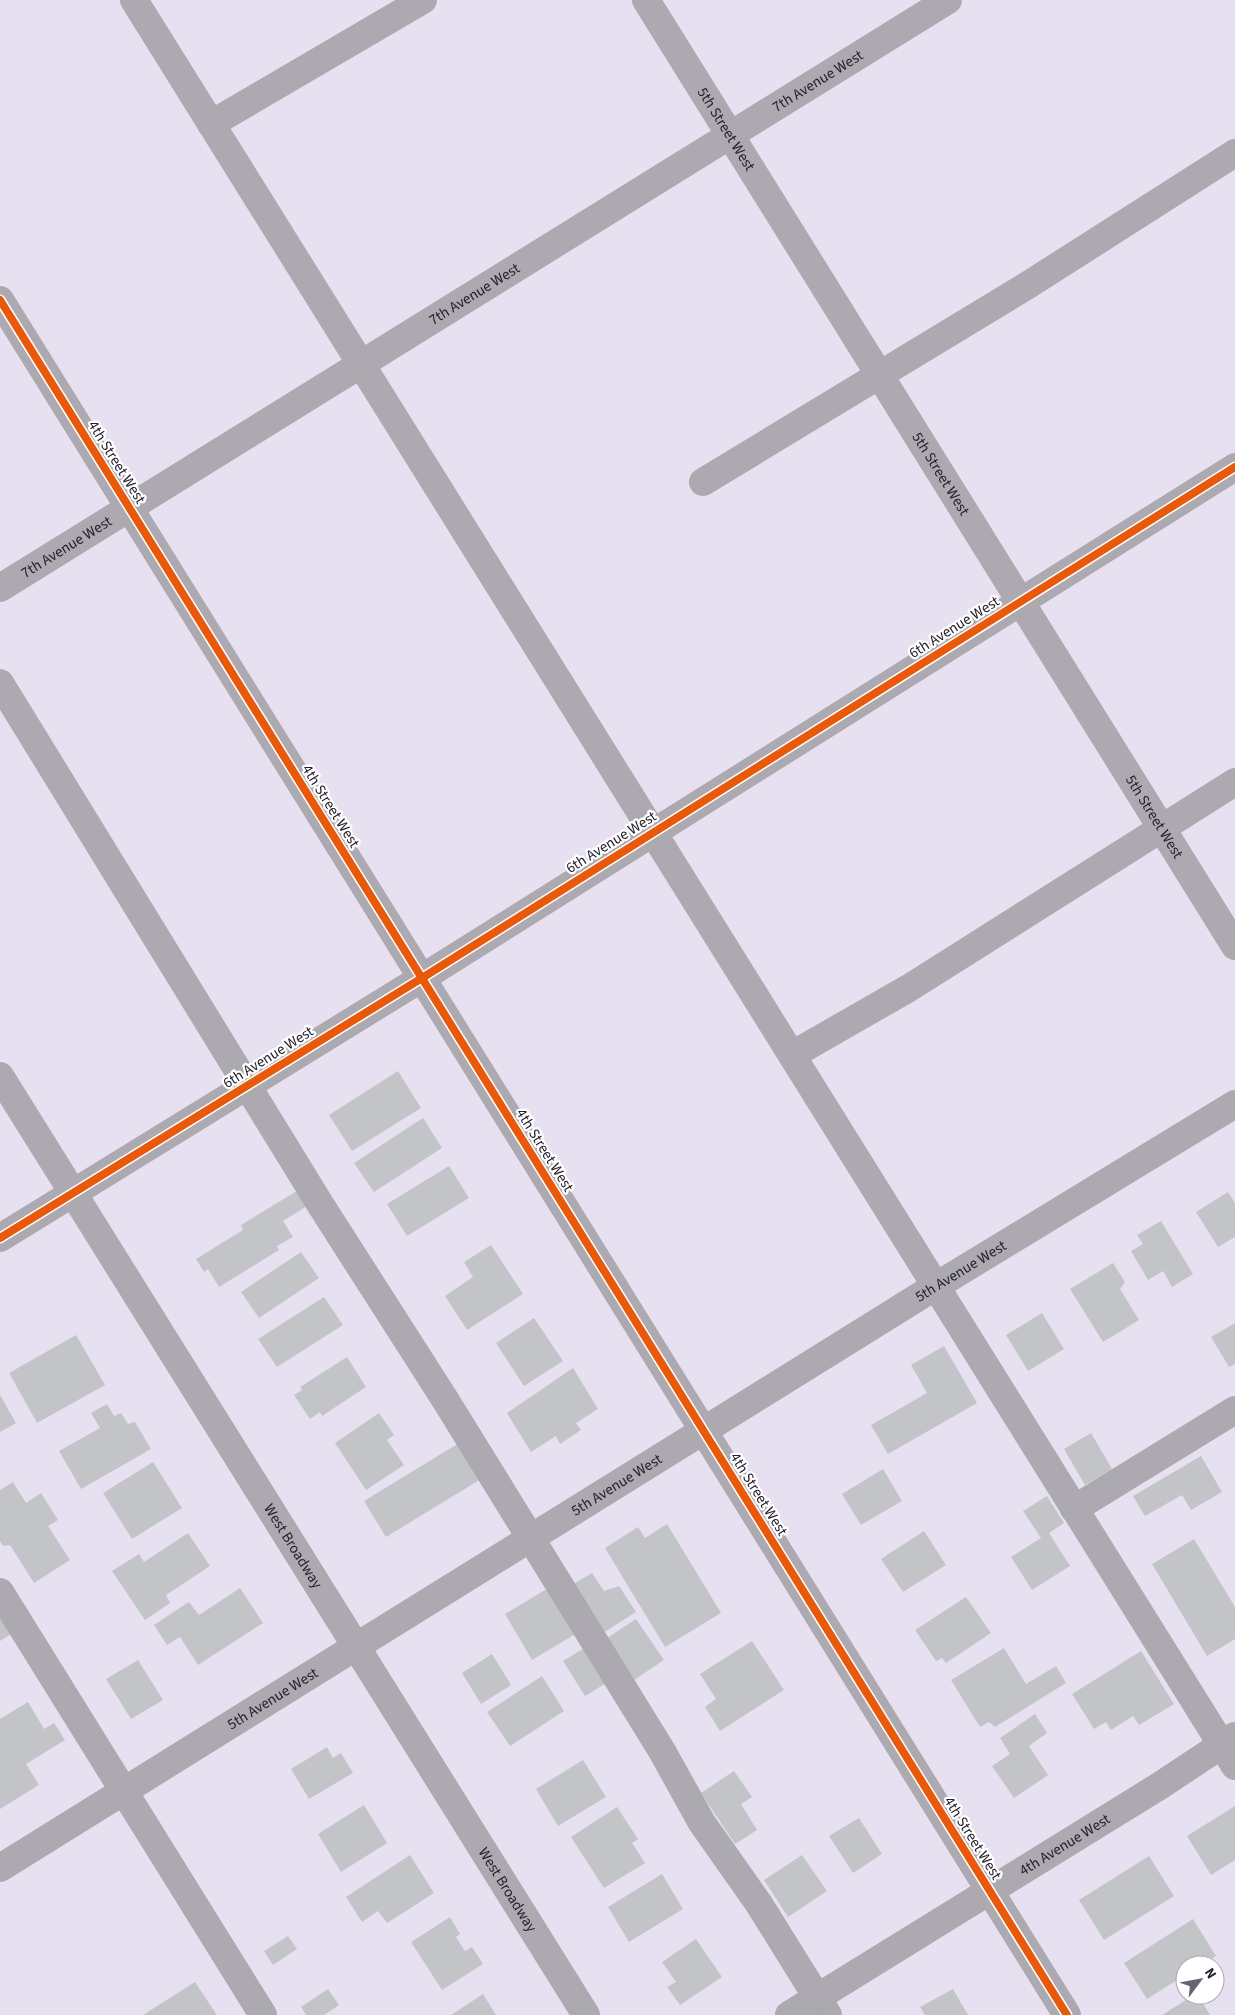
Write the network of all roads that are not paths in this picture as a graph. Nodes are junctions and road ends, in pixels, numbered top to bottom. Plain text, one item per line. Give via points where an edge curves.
1 (134, 0) edge
2 (423, 0) edge
3 (646, 0) edge
4 (948, 0) edge
5 (211, 124) junction
6 (730, 135) junction
7 (1235, 153) edge
8 (0, 300) edge
9 (361, 364) junction
10 (880, 375) junction
11 (1235, 467) edge
12 (703, 482) dead end
13 (129, 508) junction
14 (0, 588) edge
15 (1020, 601) junction
16 (0, 683) edge
17 (1235, 782) edge
18 (1162, 828) junction
19 (653, 832) junction
20 (1235, 946) edge
21 (422, 978) junction
22 (792, 1055) junction
23 (0, 1076) edge
24 (247, 1086) junction
25 (1235, 1104) edge
26 (74, 1193) junction
27 (0, 1238) edge
28 (936, 1286) junction
29 (1235, 1410) edge
30 (703, 1430) junction
31 (1074, 1509) junction
32 (530, 1538) junction
33 (0, 1592) edge
34 (357, 1646) junction
35 (1230, 1749) edge
36 (124, 1791) junction
37 (0, 1868) edge
38 (990, 1891) junction
39 (822, 2006) edge
40 (263, 2015) edge
41 (586, 2015) edge
42 (790, 2015) edge
43 (1067, 2015) edge

1 - 5 street
2 - 5 street
3 - 6 street, 5th Street West
4 - 6 street, 7th Avenue West
5 - 9 street
6 - 9 street, 7th Avenue West
6 - 10 street, 5th Street West
7 - 10 street
8 - 13 street, 4th Street West
9 - 13 street, 7th Avenue West
9 - 19 street
10 - 12 street
10 - 15 street, 5th Street West
11 - 15 street, 6th Avenue West
13 - 14 street, 7th Avenue West
13 - 21 street, 4th Street West
15 - 18 street, 5th Street West
15 - 19 street, 6th Avenue West
16 - 24 street
17 - 18 street
18 - 20 street, 5th Street West
18 - 22 street via 909,988
19 - 21 street, 6th Avenue West
19 - 22 street
21 - 24 street, 6th Avenue West
21 - 30 street, 4th Street West
22 - 28 street
23 - 26 street, West Broadway
24 - 26 street, 6th Avenue West
24 - 32 street
25 - 28 street, 5th Avenue West
26 - 27 street, 6th Avenue West
26 - 34 street, West Broadway
28 - 30 street, 5th Avenue West
28 - 31 street
29 - 31 street
30 - 32 street, 5th Avenue West
30 - 38 street, 4th Street West
31 - 35 street
32 - 34 street, 5th Avenue West
32 - 39 street via 662,1751 702,1823 759,1904
33 - 36 street
34 - 36 street, 5th Avenue West
34 - 41 street, West Broadway
35 - 38 street, 4th Avenue West via 1161,1785
36 - 37 street, 5th Avenue West
36 - 40 street
38 - 39 street, 4th Avenue West
38 - 43 street, 4th Street West
39 - 42 street, 4th Avenue West

